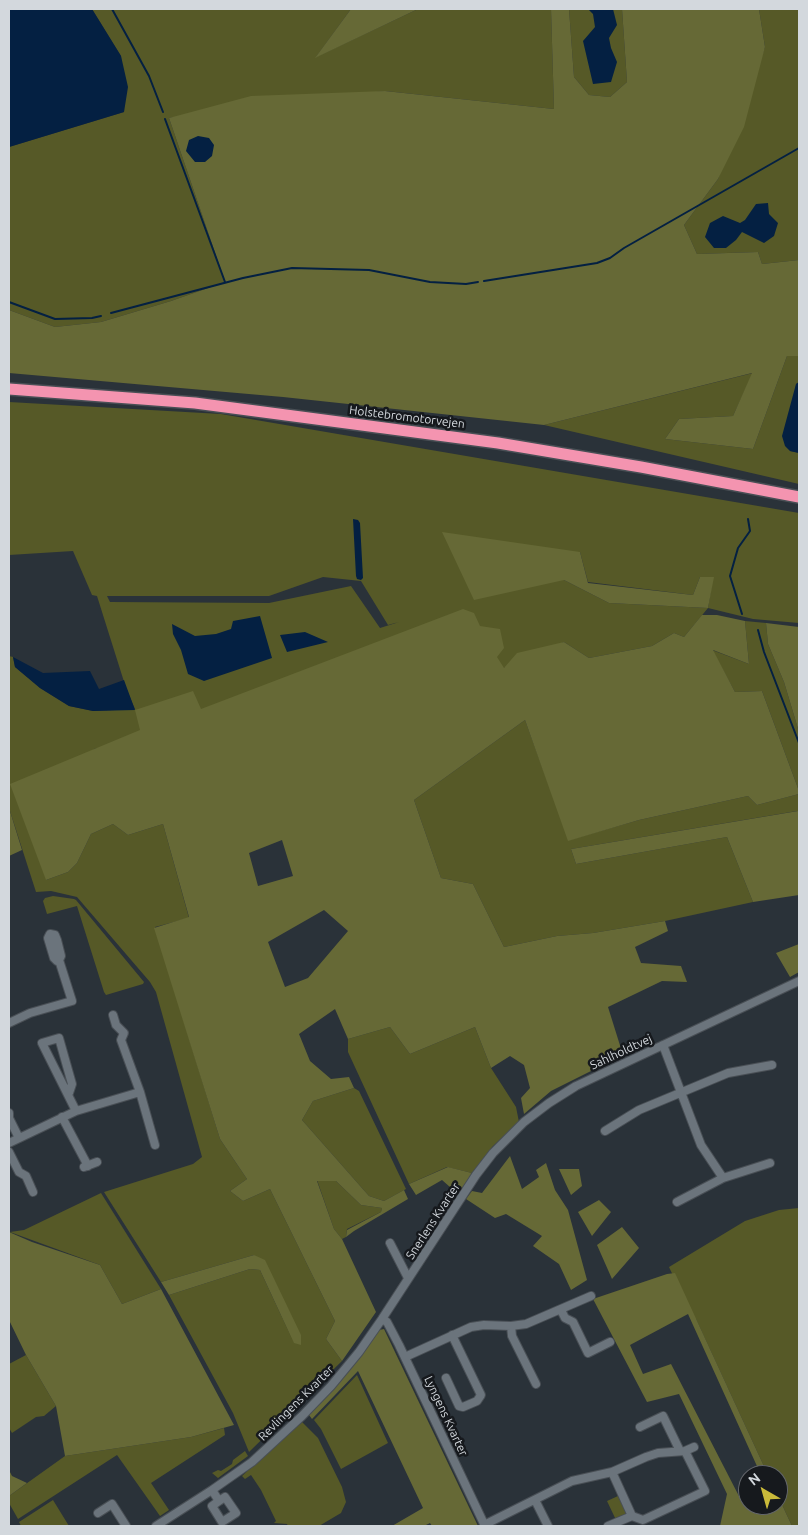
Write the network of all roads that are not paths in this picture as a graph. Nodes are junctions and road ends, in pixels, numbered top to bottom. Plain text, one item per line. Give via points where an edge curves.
1 (9, 389) edge
2 (799, 497) edge
3 (59, 960) dead end
4 (799, 981) edge
5 (113, 1015) dead end
6 (9, 1021) edge
7 (663, 1045) junction
8 (772, 1065) dead end
9 (140, 1092) junction
10 (68, 1093) junction
11 (681, 1093) junction
12 (76, 1110) junction
13 (9, 1113) edge
14 (62, 1117) junction
15 (605, 1131) dead end
16 (19, 1138) junction
17 (9, 1143) edge
18 (155, 1146) dead end
19 (9, 1152) edge
20 (97, 1162) dead end
21 (770, 1163) dead end
22 (476, 1175) joint
23 (723, 1178) junction
24 (33, 1192) dead end
25 (677, 1202) dead end
26 (390, 1243) dead end
27 (408, 1278) junction
28 (591, 1296) dead end
29 (561, 1310) junction
30 (382, 1319) junction
31 (511, 1326) junction
32 (452, 1335) junction
33 (610, 1342) dead end
34 (405, 1357) junction
35 (446, 1378) dead end
36 (536, 1384) dead end
37 (640, 1427) dead end
38 (694, 1447) dead end
39 (683, 1451) junction
40 (612, 1472) junction
41 (212, 1490) junction
42 (535, 1500) junction
43 (219, 1501) dead end
44 (98, 1512) dead end
45 (632, 1516) junction
46 (485, 1525) edge
47 (126, 1526) edge
48 (156, 1526) edge
49 (548, 1526) edge
50 (608, 1526) edge

1 - 2 highway, Holstebromotorvejen via 195,403 498,443
3 - 6 street via 72,1000
4 - 7 street, Sahlholdtvej
5 - 9 street via 116,1025 124,1033 121,1040
7 - 11 street
7 - 22 street, Sahlholdtvej via 576,1086 549,1103 506,1139
8 - 11 street via 728,1073
9 - 12 street
9 - 18 street
10 - 10 street via 64,1085 42,1043 59,1038 72,1084
10 - 12 street
11 - 15 street via 639,1110
11 - 23 street via 700,1145
12 - 14 street
13 - 16 street
14 - 16 street
14 - 20 street via 86,1167
16 - 17 street
19 - 24 street
21 - 23 street
22 - 27 street, Snerlens Kvarter
23 - 25 street
26 - 27 street, Snerlens Kvarter
27 - 30 street, Snerlens Kvarter
28 - 29 street
29 - 31 street via 526,1324
29 - 33 street via 565,1318 573,1322 588,1353
30 - 34 street, Lyngens Kvarter via 387,1322
30 - 41 street, Revlingens Kvarter via 348,1366 302,1416 252,1462
31 - 32 street via 484,1325
31 - 36 street via 512,1336
32 - 34 street
32 - 35 street via 480,1395 477,1400 459,1406
34 - 46 street, Lyngens Kvarter
37 - 39 street via 663,1416
38 - 39 street
39 - 40 street via 658,1453
39 - 45 street via 705,1491 643,1520
40 - 42 street via 572,1481
40 - 45 street
41 - 43 street
41 - 48 street, Revlingens Kvarter
42 - 46 street
42 - 49 street
44 - 47 street via 112,1504
45 - 50 street

